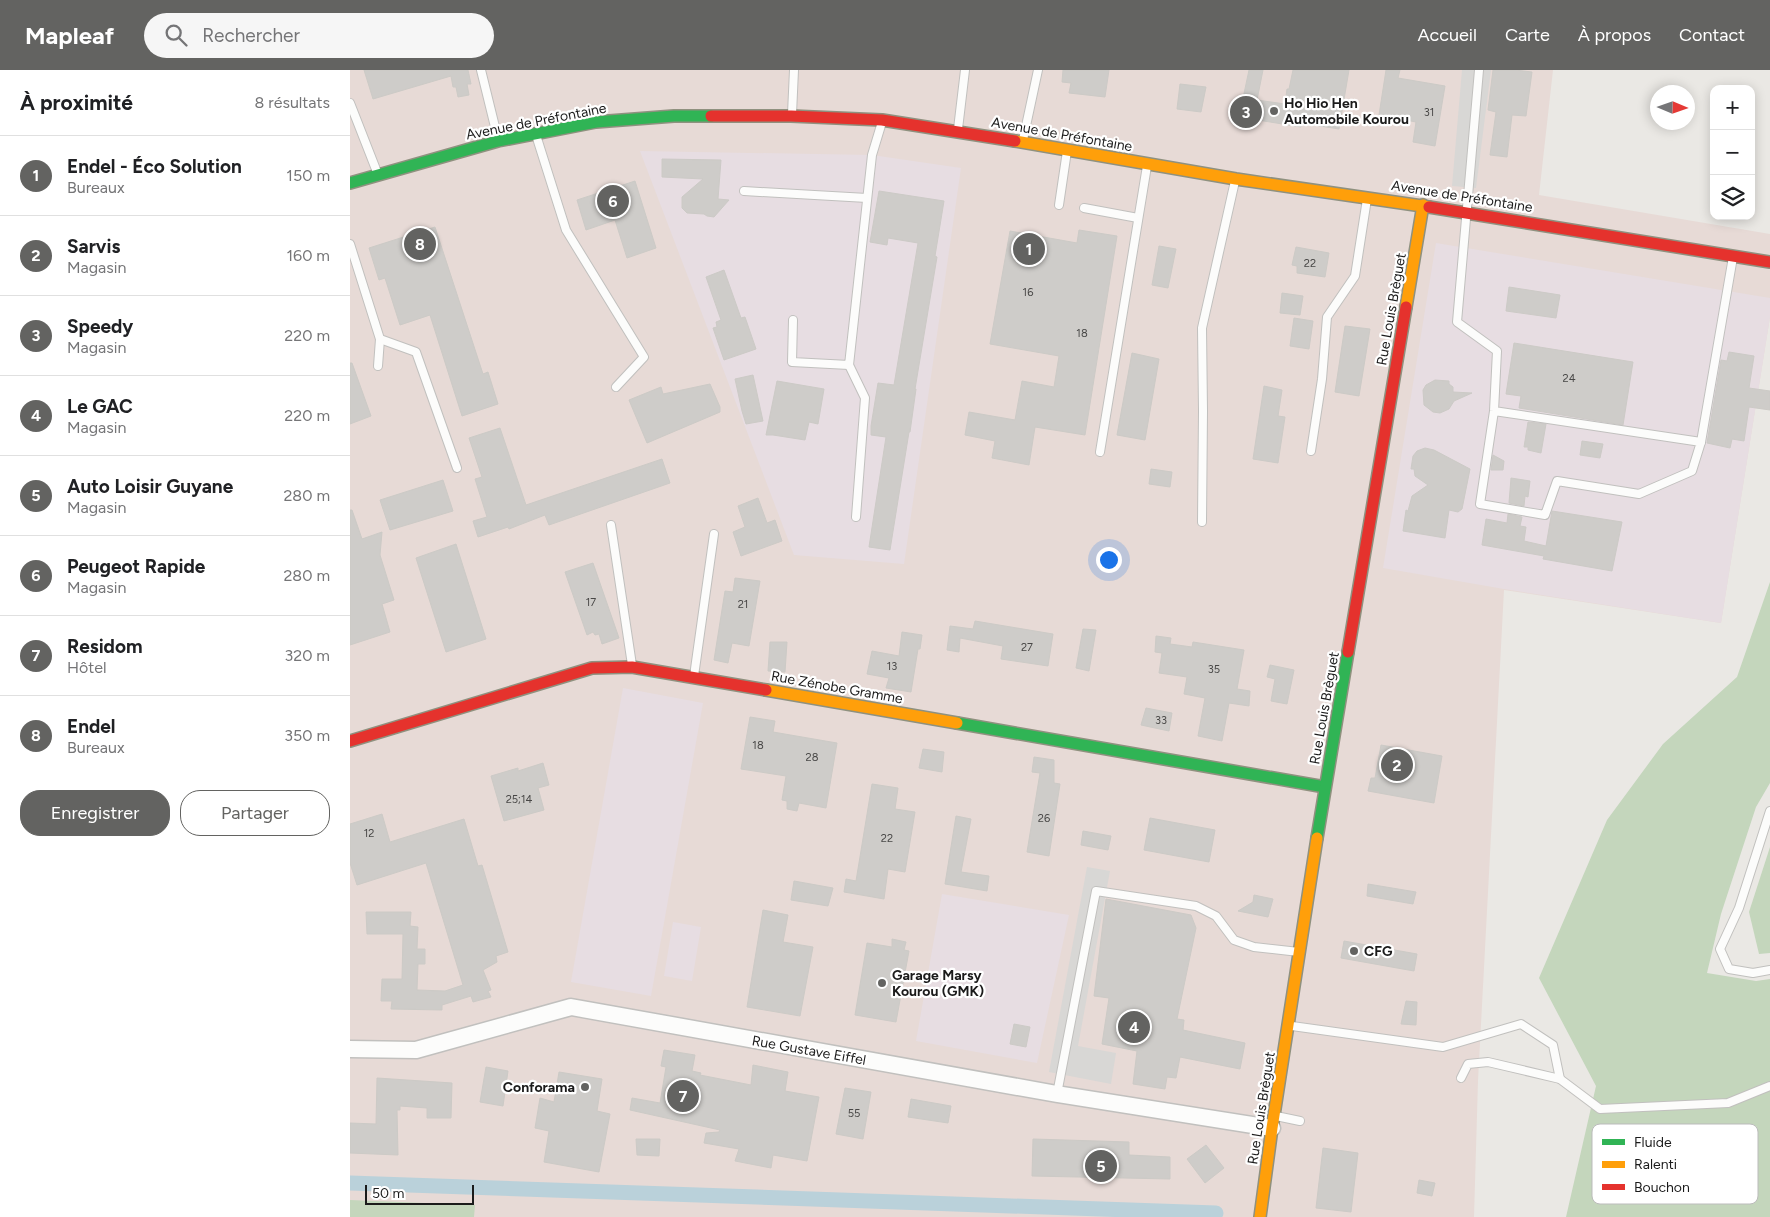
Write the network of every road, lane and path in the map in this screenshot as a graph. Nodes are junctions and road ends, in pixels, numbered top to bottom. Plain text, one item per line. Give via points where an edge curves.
1 (481, 70) edge
2 (794, 70) edge
3 (965, 70) edge
4 (1038, 70) edge
5 (1479, 70) edge
6 (350, 103) edge
7 (791, 116) junction
8 (882, 120) junction
9 (958, 131) junction
10 (536, 133) junction
11 (498, 141) junction
12 (1022, 142) junction
13 (1068, 149) junction
14 (1148, 164) junction
15 (378, 174) junction
16 (1236, 179) junction
17 (350, 184) edge
18 (744, 191) dead end
19 (1367, 197) junction
20 (868, 198) junction
21 (1059, 205) dead end
22 (1423, 205) junction
23 (1084, 208) dead end
24 (1467, 212) junction
25 (1138, 218) junction
26 (350, 244) edge
27 (1733, 256) junction
28 (1770, 262) edge
29 (793, 320) dead end
30 (380, 339) junction
31 (378, 366) dead end
32 (849, 366) junction
33 (616, 387) dead end
34 (1494, 411) junction
35 (1701, 442) junction
36 (1311, 451) dead end
37 (1100, 452) dead end
38 (457, 468) dead end
39 (856, 517) dead end
40 (1202, 522) dead end
41 (611, 525) dead end
42 (714, 534) dead end
43 (632, 667) junction
44 (694, 678) junction
45 (351, 737) edge
46 (1326, 787) junction
47 (1770, 811) edge
48 (1301, 952) junction
49 (1770, 970) edge
50 (1289, 1026) junction
51 (350, 1049) edge
52 (1461, 1078) dead end
53 (1560, 1079) junction
54 (1770, 1086) edge
55 (1058, 1094) junction
56 (1273, 1121) junction
57 (1300, 1121) dead end
58 (1260, 1217) edge

1 - 11 lane
2 - 7 lane
3 - 9 lane
4 - 12 lane
5 - 24 lane
6 - 15 lane
7 - 8 street, Avenue de Préfontaine
7 - 10 street, Avenue de Préfontaine via 674,116 596,122
8 - 9 street, Avenue de Préfontaine
8 - 20 lane via 872,155
9 - 12 street, Avenue de Préfontaine
10 - 11 street, Avenue de Préfontaine
10 - 33 lane via 566,230 644,357
11 - 15 street, Avenue de Préfontaine
12 - 13 street, Avenue de Préfontaine
13 - 14 street, Avenue de Préfontaine
13 - 21 lane
14 - 16 street, Avenue de Préfontaine
14 - 25 lane
15 - 17 street, Avenue de Préfontaine
16 - 19 street, Avenue de Préfontaine
16 - 40 lane via 1202,328
18 - 20 lane
19 - 22 street, Avenue de Préfontaine
19 - 36 lane via 1355,276 1326,317 1322,379
20 - 32 lane
22 - 24 street, Avenue de Préfontaine
22 - 46 street, Rue Louis Brèguet
23 - 25 lane
24 - 27 street, Avenue de Préfontaine
24 - 34 lane via 1457,322 1497,351
25 - 37 lane
26 - 30 lane
27 - 28 street, Avenue de Préfontaine
27 - 35 lane
29 - 32 lane via 792,362
30 - 31 lane
30 - 38 lane via 416,352
32 - 39 lane via 865,398
34 - 35 lane
34 - 35 lane via 1480,504 1545,515 1557,481 1638,494 1692,471
41 - 43 lane
42 - 44 lane
43 - 44 street, Rue Zénobe Gramme
43 - 45 street, Rue Zénobe Gramme via 592,668
44 - 46 street, Rue Zénobe Gramme
46 - 48 street, Rue Louis Brèguet
47 - 49 lane via 1739,908 1720,949 1728,969 1753,973
48 - 50 street, Rue Louis Brèguet
48 - 55 lane via 1234,940 1216,916 1196,906 1096,891
50 - 53 lane via 1443,1047 1521,1024 1553,1045
50 - 56 street, Rue Louis Brèguet
51 - 55 street, Rue Gustave Eiffel via 416,1050 571,1007
52 - 53 lane via 1468,1064 1488,1062
53 - 54 lane via 1600,1109 1728,1103
55 - 56 street, Rue Gustave Eiffel
56 - 57 lane
56 - 58 street, Rue Louis Brèguet

